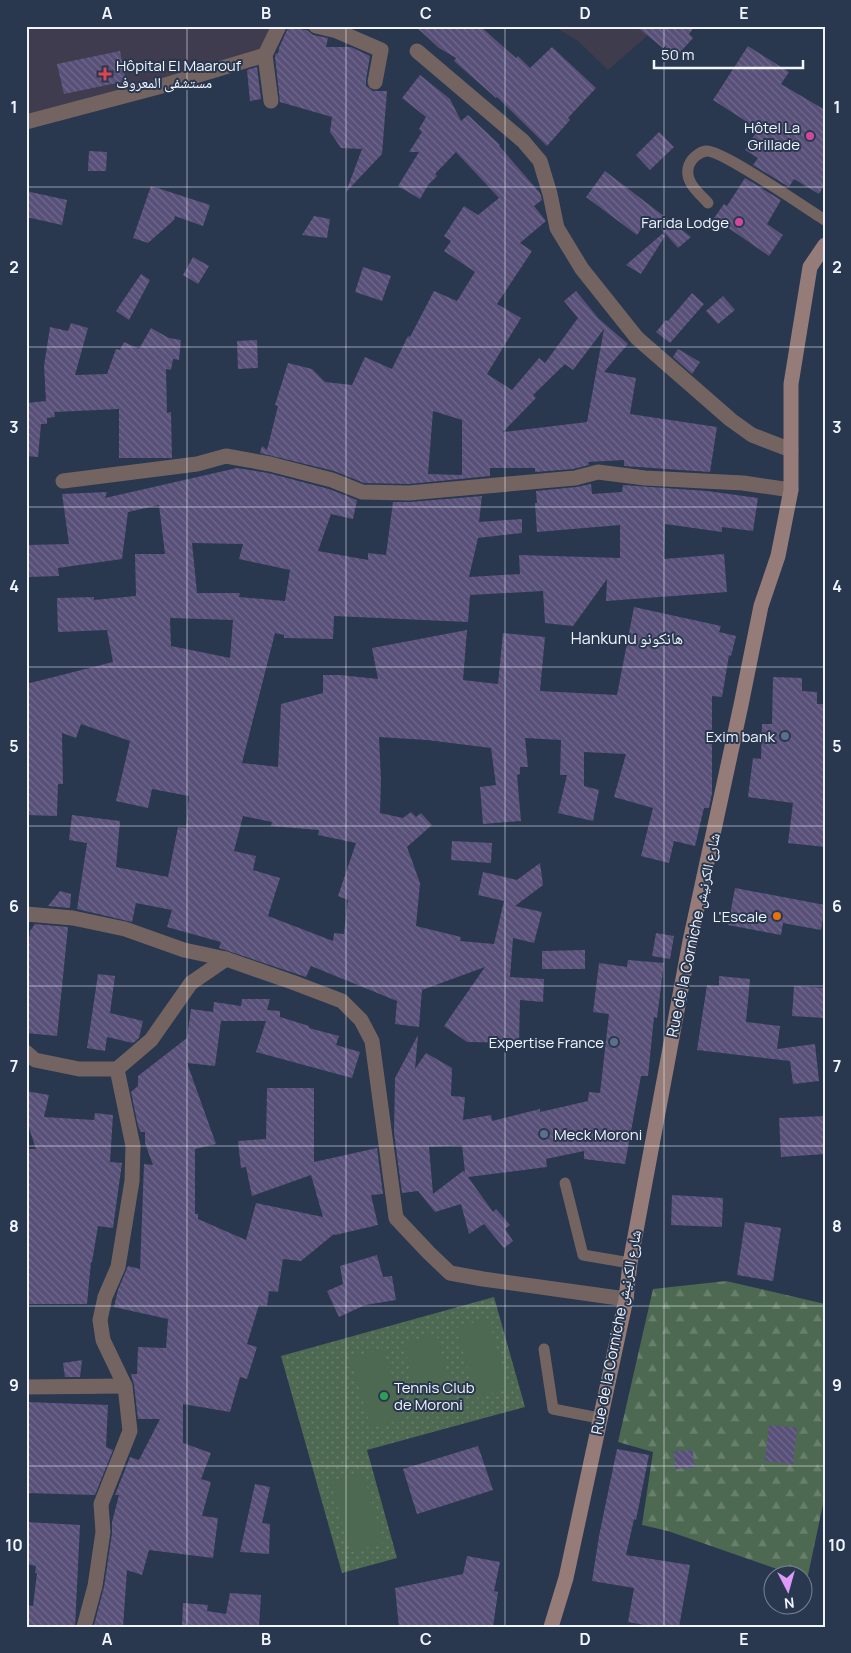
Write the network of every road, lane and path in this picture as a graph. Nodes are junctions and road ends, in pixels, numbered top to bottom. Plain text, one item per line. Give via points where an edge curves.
1 (279, 26) edge
2 (316, 26) edge
3 (417, 51) dead end
4 (266, 55) junction
5 (375, 82) dead end
6 (271, 100) dead end
7 (26, 122) edge
8 (708, 203) dead end
9 (825, 220) edge
10 (825, 245) edge
11 (791, 450) junction
12 (63, 481) dead end
13 (791, 490) junction
14 (26, 914) edge
15 (226, 959) junction
16 (26, 1052) edge
17 (117, 1069) junction
18 (565, 1183) dead end
19 (630, 1263) junction
20 (626, 1299) junction
21 (544, 1349) dead end
22 (125, 1386) junction
23 (26, 1387) edge
24 (599, 1418) junction
25 (84, 1627) edge
26 (551, 1627) edge

1 - 4 street
2 - 5 street via 337,31 381,50
3 - 11 street via 523,141 540,161 557,228 582,269 637,338 745,430
4 - 6 street
4 - 7 street
8 - 9 lane via 692,186 687,174 689,164 697,154 707,150 735,163
10 - 11 main road, Rue de la Corniche شارع الكرنيش via 810,267 791,384
11 - 13 main road, Rue de la Corniche شارع الكرنيش
12 - 13 street via 197,464 226,456 332,480 362,492 409,493 575,478 598,472 645,478 743,482
13 - 19 main road, Rue de la Corniche شارع الكرنيش via 778,556 761,606 690,941
14 - 15 street via 73,918 125,929 184,950
15 - 17 street via 191,983 151,1040
15 - 20 street via 342,1002 361,1020 372,1041 396,1218 450,1273
16 - 17 street via 35,1060 79,1069
17 - 22 street via 133,1146 132,1181 118,1267 105,1297 100,1320 103,1340
18 - 19 lane via 584,1255
19 - 20 main road, Rue de la Corniche شارع الكرنيش
20 - 24 main road, Rue de la Corniche شارع الكرنيش
21 - 24 lane via 552,1409
22 - 23 street
22 - 25 street via 130,1431 101,1504 103,1532 95,1586
24 - 26 main road, Rue de la Corniche شارع الكرنيش via 566,1578

